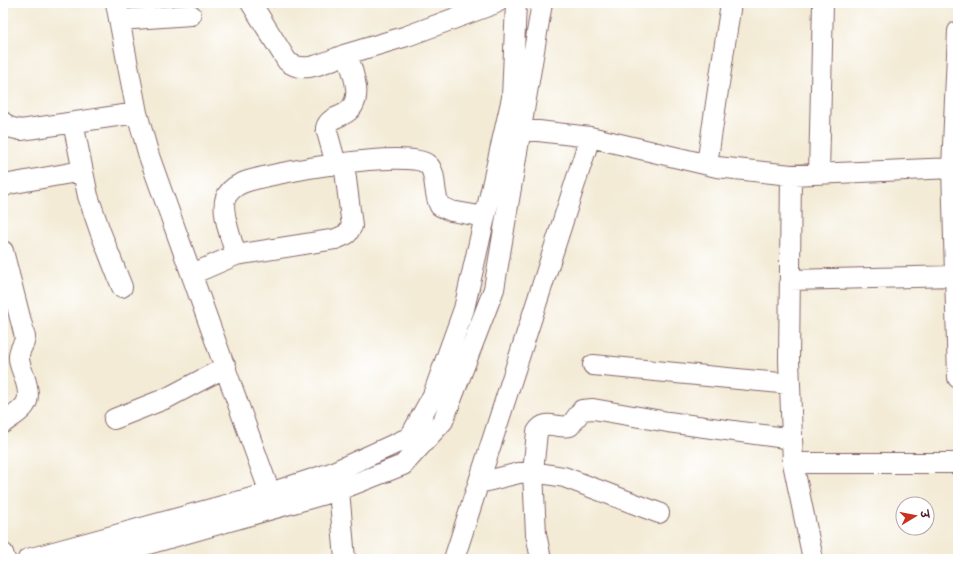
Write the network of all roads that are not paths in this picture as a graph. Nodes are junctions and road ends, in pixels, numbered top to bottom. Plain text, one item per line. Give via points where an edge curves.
1 (252, 3) edge
2 (496, 3) edge
3 (500, 3) edge
4 (542, 3) edge
5 (731, 3) edge
6 (823, 3) edge
7 (516, 10) edge
8 (117, 12) edge
9 (191, 15) dead end
10 (958, 31) edge
11 (347, 54) junction
12 (137, 113) junction
13 (3, 122) edge
14 (73, 123) junction
15 (521, 129) junction
16 (590, 137) junction
17 (340, 164) junction
18 (707, 164) junction
19 (952, 168) junction
20 (82, 171) junction
21 (819, 174) junction
22 (791, 175) junction
23 (3, 187) edge
24 (485, 216) junction
25 (3, 251) edge
26 (236, 255) junction
27 (192, 274) junction
28 (955, 276) junction
29 (790, 280) junction
30 (122, 287) dead end
31 (957, 326) edge
32 (593, 365) dead end
33 (226, 367) junction
34 (958, 378) edge
35 (790, 384) junction
36 (114, 419) dead end
37 (3, 423) edge
38 (792, 438) junction
39 (793, 463) junction
40 (958, 463) edge
41 (533, 472) junction
42 (335, 482) junction
43 (479, 483) junction
44 (270, 493) junction
45 (658, 513) dead end
46 (3, 553) edge
47 (5, 559) edge
48 (28, 559) edge
49 (95, 559) edge
50 (345, 559) edge
51 (454, 559) edge
52 (541, 559) edge
53 (813, 559) edge

1 - 11 street via 287,61 293,66 308,68
2 - 11 street via 407,36
3 - 7 street
4 - 15 street
5 - 18 street
6 - 21 street
7 - 24 street via 512,98
8 - 9 street
8 - 12 street
10 - 19 street
11 - 17 street via 358,92 354,105 347,112 330,120 326,128
12 - 14 street
12 - 27 street via 149,156
13 - 14 street via 8,127 21,130
14 - 20 street
15 - 16 street
15 - 42 street via 494,289 443,421 403,465
16 - 18 street
16 - 43 street
17 - 24 street via 398,159 419,160 427,163 432,169 435,194 440,206 452,211
17 - 26 street via 255,179 235,187 225,199 224,211
17 - 26 street via 352,226 348,234 336,239
18 - 22 street
19 - 21 street
19 - 28 street
20 - 23 street
20 - 30 street via 100,231
21 - 22 street
22 - 29 street
24 - 42 street via 464,309 433,396 410,437
25 - 37 street via 25,337 19,359 29,396 28,403 23,409
26 - 27 street
27 - 33 street
28 - 29 street
28 - 31 street
29 - 35 street
31 - 34 street
32 - 35 street
33 - 36 street via 167,398
33 - 44 street
35 - 38 street
38 - 39 street
38 - 41 street via 586,409 579,412 570,426 541,426 537,432
39 - 40 street
39 - 53 street
41 - 43 street
41 - 45 street via 564,477
41 - 52 street via 536,534
42 - 44 street
42 - 49 street
42 - 50 street
43 - 51 street
44 - 48 street
46 - 47 street

